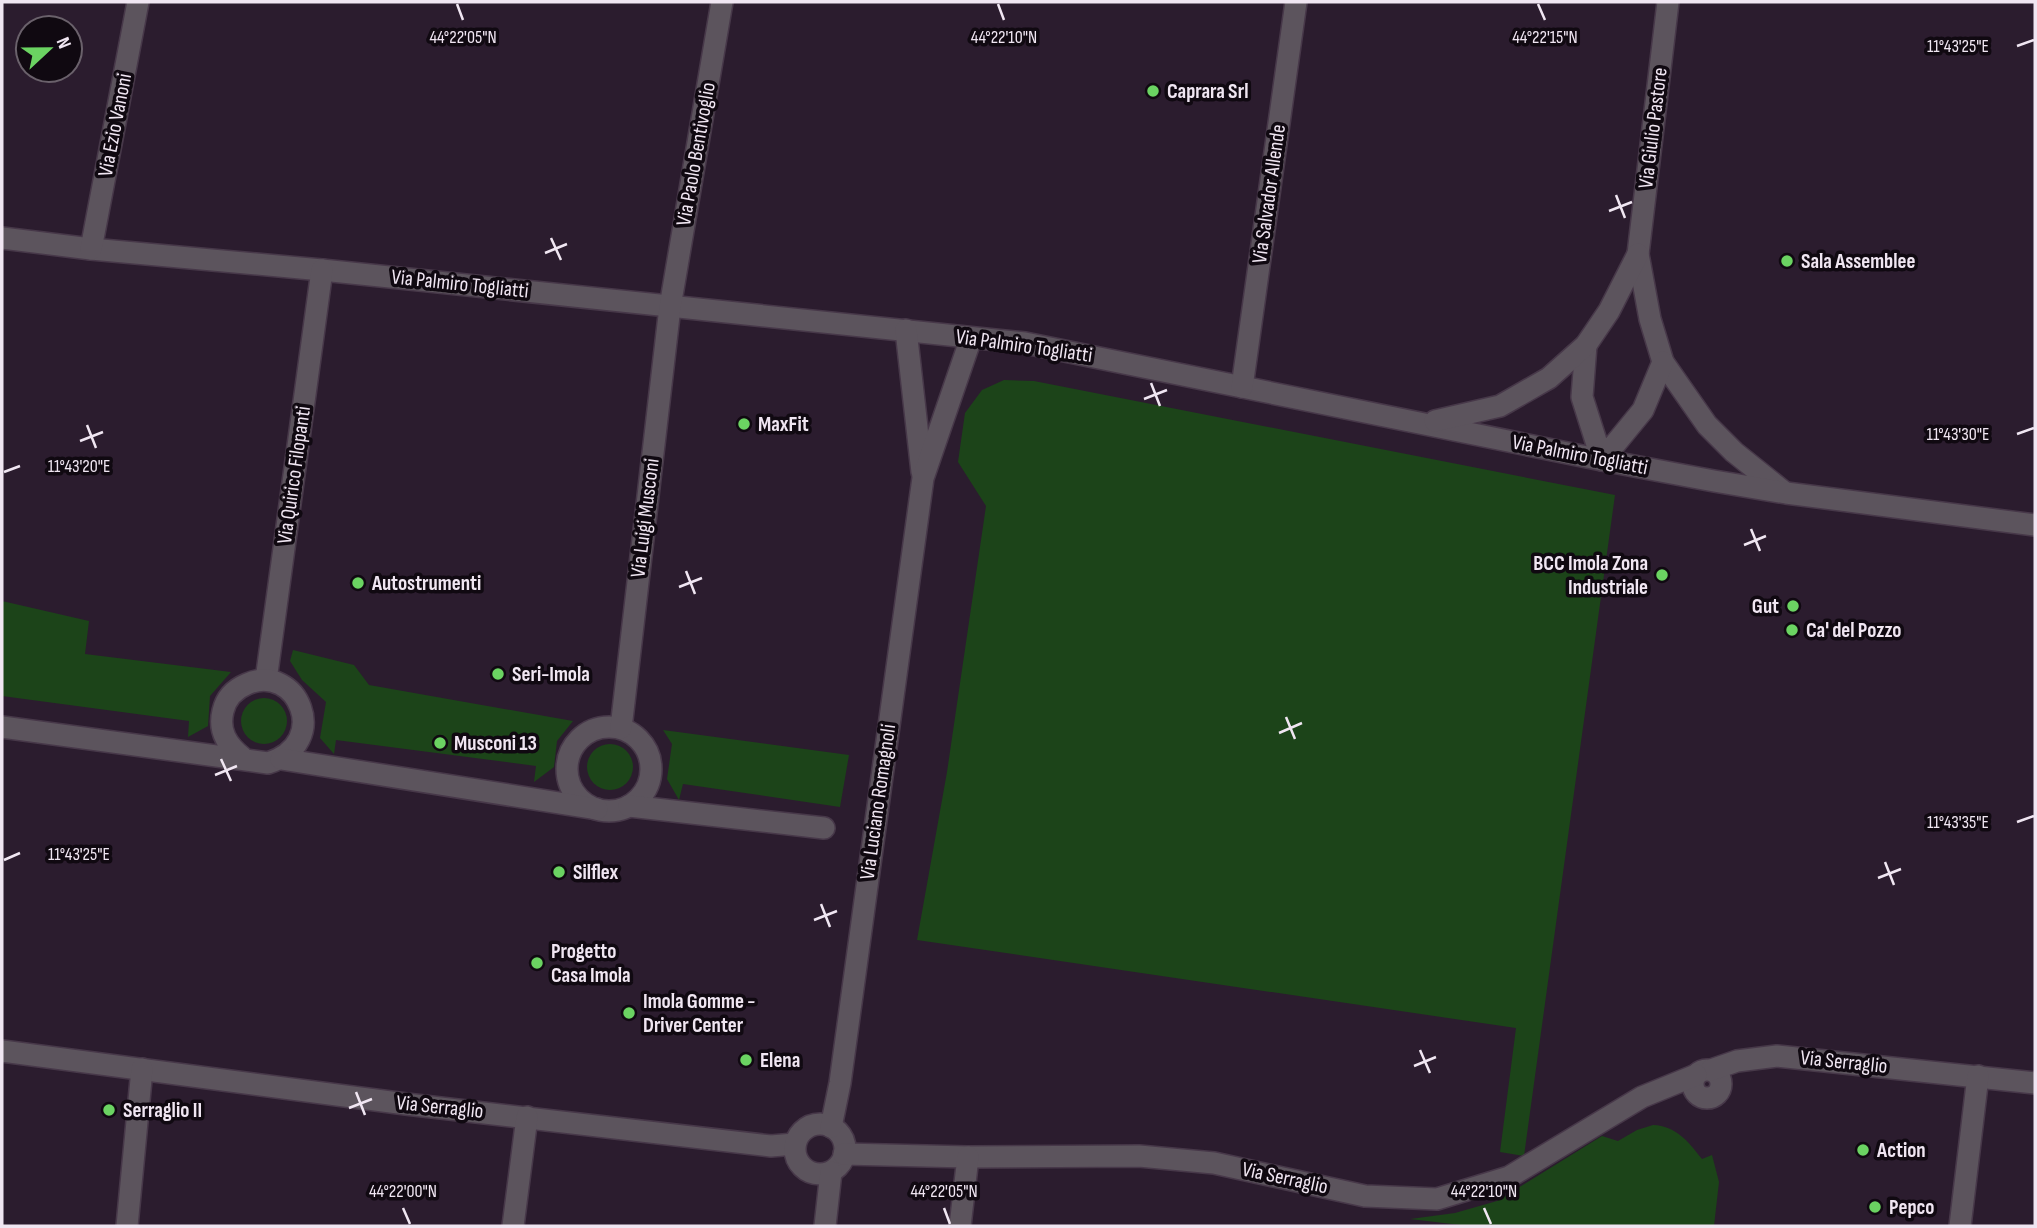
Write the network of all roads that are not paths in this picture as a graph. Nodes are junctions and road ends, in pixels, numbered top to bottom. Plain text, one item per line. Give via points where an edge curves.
1 (138, 2) edge
2 (722, 2) edge
3 (1296, 2) edge
4 (1668, 2) edge
5 (2, 238) edge
6 (91, 249) junction
7 (1638, 254) junction
8 (322, 270) junction
9 (670, 307) junction
10 (906, 330) junction
11 (971, 338) junction
12 (1586, 345) junction
13 (1663, 362) junction
14 (1242, 387) junction
15 (1422, 423) junction
16 (1602, 460) junction
17 (923, 478) junction
18 (1786, 494) junction
19 (2035, 525) edge
20 (267, 680) junction
21 (2, 727) edge
22 (621, 728) junction
23 (242, 757) junction
24 (281, 759) junction
25 (629, 806) junction
26 (597, 809) junction
27 (824, 828) dead end
28 (2, 1051) edge
29 (142, 1069) junction
30 (1978, 1076) junction
31 (2035, 1083) edge
32 (527, 1117) junction
33 (831, 1127) junction
34 (795, 1144) junction
35 (845, 1154) junction
36 (968, 1157) junction
37 (831, 1172) junction
38 (127, 1226) edge
39 (513, 1226) edge
40 (824, 1226) edge
41 (960, 1226) edge
42 (1960, 1226) edge

1 - 6 street, Via Ezio Vanoni
2 - 9 street, Via Paolo Bentivoglio
3 - 14 street, Via Salvador Allende
4 - 7 street, Via Giulio Pastore
5 - 6 street, Via Palmiro Togliatti
6 - 8 street, Via Palmiro Togliatti
7 - 12 street, Via Giulio Pastore
7 - 13 street, Via Giulio Pastore
8 - 9 street, Via Palmiro Togliatti
8 - 20 street, Via Quirico Filopanti
9 - 10 street, Via Palmiro Togliatti
9 - 22 street, Via Luigi Musconi
10 - 11 street, Via Palmiro Togliatti
10 - 17 street, Via Luciano Romagnoli
11 - 14 street, Via Palmiro Togliatti via 1025,342
11 - 17 street, Via Luciano Romagnoli
12 - 15 street, Via Giulio Pastore via 1549,378 1500,406
12 - 16 street, Via Giulio Pastore via 1582,397
13 - 16 street via 1643,410
13 - 18 street, Via Giulio Pastore via 1707,425
14 - 15 street, Via Palmiro Togliatti
15 - 16 street, Via Palmiro Togliatti
16 - 18 street, Via Palmiro Togliatti
17 - 33 street, Via Luciano Romagnoli
18 - 19 street, Via Palmiro Togliatti
20 - 23 street via 240,687 223,709 224,736
20 - 24 street via 290,691 303,714 299,740
21 - 23 street
22 - 25 street via 643,744 650,757 648,785
22 - 26 street via 606,727 586,734 571,750 567,764 574,792
23 - 24 street via 268,763
24 - 26 street
25 - 26 street
25 - 27 street
28 - 29 street, Via Serraglio
29 - 32 street, Via Serraglio
29 - 38 street
30 - 31 street, Via Serraglio
30 - 36 street, Via Serraglio via 1765,1058 1642,1097 1509,1177 1437,1199 1365,1196 1214,1163 1139,1156
30 - 42 street
32 - 34 street, Via Serraglio via 771,1146
32 - 39 street
33 - 34 street via 809,1126
33 - 35 street via 844,1140
34 - 37 street via 797,1160 807,1171
35 - 36 street, Via Serraglio
35 - 37 street
36 - 41 street
37 - 40 street

